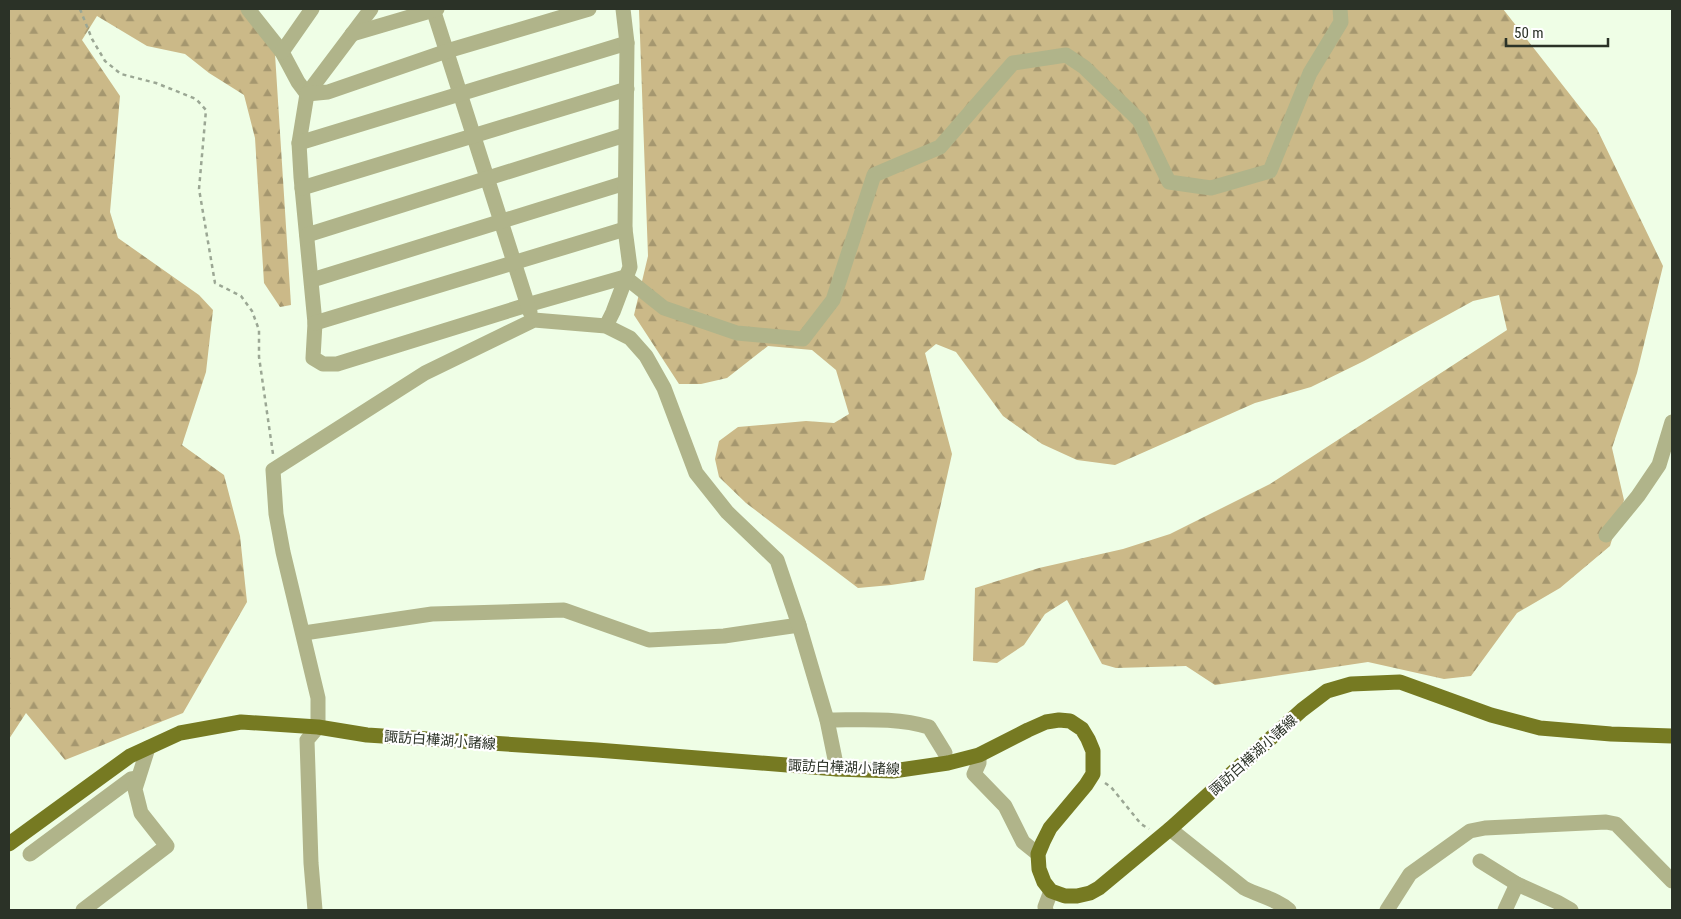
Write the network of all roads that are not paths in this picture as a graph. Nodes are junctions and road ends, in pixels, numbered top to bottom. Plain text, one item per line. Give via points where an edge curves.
1 (248, 9) edge
2 (312, 9) edge
3 (371, 9) edge
4 (435, 9) edge
5 (589, 9) edge
6 (623, 9) edge
7 (1340, 9) edge
8 (352, 34) junction
9 (627, 43) junction
10 (447, 51) junction
11 (282, 52) junction
12 (627, 89) junction
13 (460, 93) junction
14 (306, 94) junction
15 (625, 135) junction
16 (474, 136) junction
17 (300, 143) junction
18 (487, 179) junction
19 (625, 183) junction
20 (302, 188) junction
21 (501, 221) junction
22 (625, 229) junction
23 (307, 235) junction
24 (514, 263) junction
25 (625, 277) junction
26 (312, 280) junction
27 (527, 305) junction
28 (534, 320) junction
29 (315, 323) junction
30 (606, 326) junction
31 (1672, 422) edge
32 (1606, 536) dead end
33 (799, 625) junction
34 (304, 633) junction
35 (827, 720) junction
36 (318, 727) junction
37 (1672, 736) edge
38 (148, 748) junction
39 (945, 753) dead end
40 (979, 755) junction
41 (837, 769) junction
42 (138, 778) junction
43 (1165, 833) junction
44 (9, 844) edge
45 (30, 854) dead end
46 (1038, 854) junction
47 (1480, 862) dead end
48 (1672, 881) edge
49 (1517, 884) junction
50 (1051, 891) junction
51 (83, 910) edge
52 (315, 910) edge
53 (1046, 910) edge
54 (1289, 910) edge
55 (1387, 910) edge
56 (1506, 910) edge
57 (1571, 910) edge

1 - 11 street
2 - 11 street
3 - 8 street
4 - 8 street
4 - 10 street
5 - 10 street
6 - 9 street
7 - 25 street via 1341,22 1310,73 1270,171 1211,188 1169,182 1138,120 1084,67 1066,55 1013,62 940,147 874,175 833,300 803,339 737,333 664,308
8 - 14 street
9 - 12 street
9 - 13 street
10 - 13 street
10 - 14 street via 328,92
11 - 14 street
12 - 15 street
12 - 16 street
13 - 16 street
13 - 17 street
14 - 17 street
15 - 18 street
15 - 19 street
16 - 18 street
16 - 20 street
17 - 20 street
18 - 21 street
18 - 23 street
19 - 21 street
19 - 22 street
20 - 23 street
21 - 24 street
21 - 26 street
22 - 24 street
22 - 25 street via 630,267
23 - 26 street
24 - 27 street
24 - 29 street
25 - 27 street
25 - 30 street
26 - 29 street
27 - 28 street
27 - 29 street via 337,364 322,364 313,358
28 - 30 street
28 - 34 street via 425,373 273,470 283,552
30 - 33 street via 630,338 646,356 664,388 696,473 727,512 777,560
31 - 32 street via 1659,465
33 - 34 street via 724,636 649,640 564,610 432,614
33 - 35 street
34 - 36 street via 318,698
35 - 39 street via 915,722 929,727
35 - 41 street
36 - 38 main road, 諏訪白樺湖小諸線 via 241,722 180,733
36 - 41 main road, 諏訪白樺湖小諸線 via 367,735
36 - 52 street via 307,740
37 - 43 main road, 諏訪白樺湖小諸線 via 1540,728 1491,715 1400,682 1351,684 1327,691 1302,710
38 - 42 street
38 - 44 main road, 諏訪白樺湖小諸線 via 130,756
40 - 41 main road, 諏訪白樺湖小諸線 via 893,771
40 - 46 street via 974,774 1005,806 1023,842
40 - 46 main road, 諏訪白樺湖小諸線 via 1007,739 1046,722 1059,720 1070,721 1082,729 1088,739 1093,751 1093,774 1050,828
42 - 45 street via 131,779
42 - 51 street via 135,788 141,813 166,846
43 - 50 main road, 諏訪白樺湖小諸線 via 1094,891 1077,896
43 - 54 street via 1244,888
46 - 50 main road via 1044,882
47 - 49 street
48 - 55 street via 1616,824 1485,828 1470,831 1410,874
49 - 56 street
49 - 57 street
50 - 53 street

